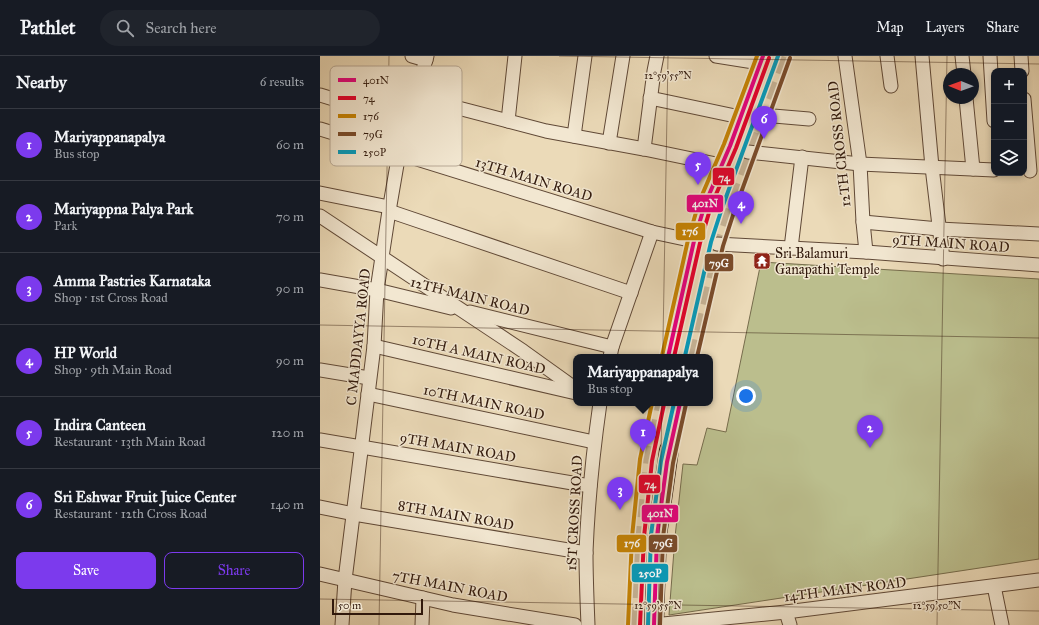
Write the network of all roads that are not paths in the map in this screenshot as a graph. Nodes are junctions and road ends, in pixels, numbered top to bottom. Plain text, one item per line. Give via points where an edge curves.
1 (412, 56) edge
2 (514, 56) edge
3 (585, 56) edge
4 (622, 56) edge
5 (657, 56) edge
6 (716, 56) edge
7 (845, 56) edge
8 (887, 56) edge
9 (922, 56) edge
10 (962, 56) edge
11 (990, 56) edge
12 (1021, 56) edge
13 (427, 58) edge
14 (760, 63) dead end
15 (963, 68) edge
16 (1022, 68) edge
17 (891, 86) dead end
18 (320, 95) edge
19 (330, 98) edge
20 (650, 98) junction
21 (967, 104) edge
22 (993, 104) edge
23 (1024, 104) edge
24 (462, 109) edge
25 (761, 115) dead end
26 (740, 117) dead end
27 (809, 119) dead end
28 (508, 121) junction
29 (320, 129) edge
30 (330, 132) edge
31 (574, 136) junction
32 (609, 143) junction
33 (644, 149) junction
34 (748, 152) dead end
35 (802, 157) junction
36 (860, 164) junction
37 (721, 165) dead end
38 (397, 166) edge
39 (441, 166) edge
40 (932, 166) junction
41 (973, 169) junction
42 (991, 170) edge
43 (1031, 171) edge
44 (320, 193) edge
45 (389, 209) junction
46 (320, 216) edge
47 (863, 222) junction
48 (939, 229) junction
49 (652, 232) junction
50 (1039, 234) edge
51 (694, 241) dead end
52 (717, 244) dead end
53 (791, 248) junction
54 (866, 252) junction
55 (383, 259) junction
56 (943, 259) junction
57 (1039, 265) edge
58 (320, 280) edge
59 (377, 290) junction
60 (631, 293) junction
61 (461, 310) junction
62 (374, 346) junction
63 (611, 352) edge
64 (320, 370) edge
65 (369, 378) junction
66 (573, 387) edge
67 (573, 392) edge
68 (368, 394) junction
69 (600, 406) edge
70 (320, 440) edge
71 (594, 442) junction
72 (361, 446) junction
73 (669, 450) tunnel mouth
74 (590, 486) junction
75 (320, 507) edge
76 (354, 514) junction
77 (586, 553) junction
78 (320, 574) edge
79 (345, 580) junction
80 (1039, 580) edge
81 (994, 586) junction
82 (423, 598) junction
83 (788, 619) edge
84 (342, 625) edge
85 (422, 625) edge
86 (575, 625) edge
87 (588, 625) edge
88 (654, 625) edge
89 (1002, 625) edge

1 - 13 street
2 - 28 street
3 - 31 street
4 - 32 street
5 - 20 street
6 - 14 street
7 - 36 street, 12TH CROSS ROAD
8 - 17 street
9 - 40 street
10 - 15 street
11 - 22 street
12 - 16 street
18 - 19 street
20 - 26 street
20 - 33 street
21 - 41 street
23 - 43 street
24 - 28 street
25 - 27 street
28 - 31 street
29 - 30 street, 13TH MAIN ROAD
31 - 32 street
32 - 33 street
33 - 37 street
34 - 35 street
35 - 36 street
35 - 53 street
36 - 40 street
36 - 47 street, 12TH CROSS ROAD
38 - 45 street, C MADDAYYA ROAD
39 - 49 street, 13TH MAIN ROAD
40 - 41 street
40 - 48 street
41 - 42 street
44 - 45 street
45 - 55 street, C MADDAYYA ROAD
45 - 60 street
46 - 55 street
47 - 48 street
47 - 54 street, 12TH CROSS ROAD
48 - 50 street
48 - 56 street
49 - 51 street, 13TH MAIN ROAD
49 - 60 street
52 - 53 street, 9TH MAIN ROAD
53 - 54 street, 9TH MAIN ROAD
54 - 56 street, 9TH MAIN ROAD
55 - 59 street, C MADDAYYA ROAD
55 - 61 street
56 - 57 street, 9TH MAIN ROAD
58 - 59 street, 12TH MAIN ROAD
59 - 61 street, 12TH MAIN ROAD
59 - 62 street, C MADDAYYA ROAD
60 - 63 street
61 - 63 street, 12TH MAIN ROAD
61 - 66 street
62 - 65 street, C MADDAYYA ROAD
62 - 67 street, 10TH A MAIN ROAD
64 - 65 street
65 - 68 street, C MADDAYYA ROAD
68 - 71 street, 10TH MAIN ROAD
68 - 72 street, C MADDAYYA ROAD
69 - 71 street, 1ST CROSS ROAD
70 - 72 street, 9TH MAIN ROAD
71 - 74 street, 1ST CROSS ROAD
72 - 74 street, 9TH MAIN ROAD
72 - 76 street, C MADDAYYA ROAD
73 - 88 main road via 657,536
74 - 77 street, 1ST CROSS ROAD
75 - 76 street, 8TH MAIN ROAD
76 - 77 street, 8TH MAIN ROAD
76 - 79 street, C MADDAYYA ROAD
77 - 87 street, 1ST CROSS ROAD
78 - 79 street, 7TH MAIN ROAD
79 - 82 street, 7TH MAIN ROAD
79 - 84 street, C MADDAYYA ROAD
80 - 81 street, 14TH MAIN ROAD
81 - 83 street, 14TH MAIN ROAD
81 - 89 street
82 - 85 street
82 - 86 street, 7TH MAIN ROAD
83 - 88 street, 14TH MAIN ROAD

